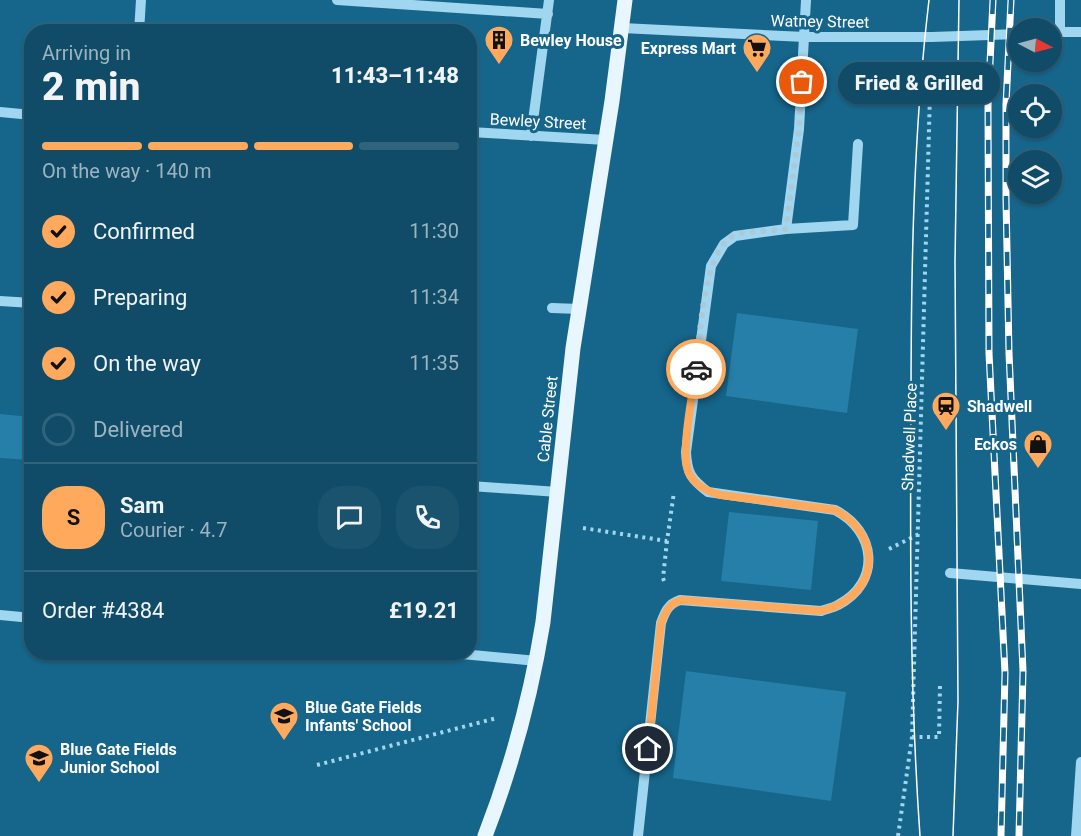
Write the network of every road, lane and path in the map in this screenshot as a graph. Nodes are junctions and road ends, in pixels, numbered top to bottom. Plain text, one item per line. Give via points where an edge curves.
1 (141, 0) edge
2 (337, 0) edge
3 (549, 0) edge
4 (626, 0) edge
5 (806, 0) edge
6 (1060, 0) edge
7 (548, 14) junction
8 (1058, 18) edge
9 (140, 24) edge
10 (622, 28) junction
11 (1062, 32) edge
12 (1081, 32) edge
13 (1008, 34) edge
14 (805, 37) junction
15 (932, 37) junction
16 (0, 112) edge
17 (24, 115) edge
18 (477, 132) edge
19 (531, 136) junction
20 (606, 140) junction
21 (858, 144) dead end
22 (786, 229) junction
23 (0, 301) edge
24 (24, 302) edge
25 (552, 308) dead end
26 (579, 309) junction
27 (687, 469) junction
28 (477, 486) edge
29 (558, 492) junction
30 (583, 528) dead end
31 (918, 534) junction
32 (667, 541) junction
33 (869, 558) junction
34 (950, 573) dead end
35 (1081, 584) edge
36 (673, 603) junction
37 (0, 615) edge
38 (24, 617) edge
39 (477, 655) edge
40 (537, 661) junction
41 (940, 685) dead end
42 (524, 720) junction
43 (912, 736) junction
44 (1081, 763) edge
45 (317, 765) dead end
46 (485, 836) edge
47 (638, 836) edge
48 (898, 836) edge
49 (1076, 836) edge

1 - 9 street
2 - 7 street
3 - 7 street
4 - 10 main road, Cable Street
5 - 14 street
6 - 8 street
7 - 19 street
10 - 14 street, Watney Street
10 - 20 main road, Cable Street
11 - 12 street
13 - 15 street, Watney Street
14 - 15 street, Watney Street
14 - 22 street via 799,129
15 - 31 path, Shadwell Place
16 - 17 street
18 - 19 street, Bewley Street
19 - 20 street, Bewley Street
20 - 26 main road, Cable Street
21 - 22 street via 853,225
22 - 27 street via 735,236 724,244 711,266
23 - 24 street
25 - 26 street
26 - 29 main road, Cable Street
27 - 32 path via 673,496
27 - 33 street via 708,492 835,510 859,528
28 - 29 street
29 - 40 main road, Cable Street
30 - 32 path
31 - 33 path
31 - 43 path, Shadwell Place
32 - 36 path via 663,578
33 - 36 street via 863,583 852,596 821,611 681,600
34 - 35 street
36 - 47 street via 661,623
37 - 38 street
39 - 40 street
40 - 42 main road, Cable Street
41 - 43 path via 939,737
42 - 45 path via 507,716
42 - 46 main road, Cable Street
43 - 48 path, Shadwell Place
44 - 49 street

